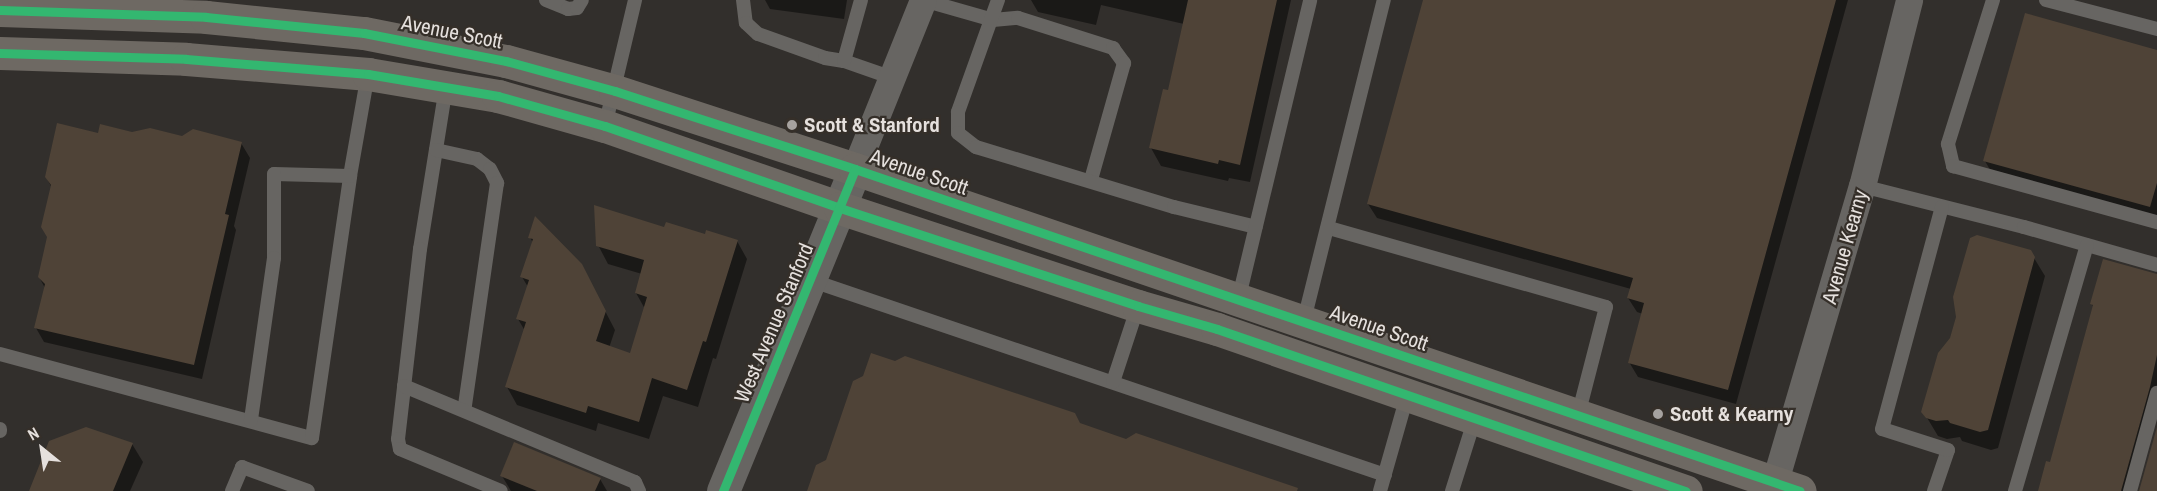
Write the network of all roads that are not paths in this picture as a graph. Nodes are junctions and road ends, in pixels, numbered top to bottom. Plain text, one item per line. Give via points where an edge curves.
1 (546, 0) edge
2 (582, 0) edge
3 (635, 0) edge
4 (743, 0) edge
5 (861, 0) edge
6 (923, 0) edge
7 (998, 0) edge
8 (1310, 0) edge
9 (1384, 0) edge
10 (1910, 0) edge
11 (1994, 0) edge
12 (2046, 0) edge
13 (0, 10) edge
14 (993, 20) junction
15 (2157, 29) edge
16 (0, 53) edge
17 (844, 61) junction
18 (368, 74) junction
19 (893, 78) junction
20 (446, 87) junction
21 (615, 91) junction
22 (605, 126) junction
23 (436, 150) junction
24 (855, 169) junction
25 (350, 176) junction
26 (1091, 180) junction
27 (1862, 186) junction
28 (1942, 207) junction
29 (840, 208) junction
30 (2157, 222) edge
31 (1256, 227) junction
32 (1329, 228) junction
33 (2087, 245) junction
34 (2157, 265) edge
35 (810, 280) junction
36 (1238, 301) junction
37 (1138, 306) junction
38 (1304, 321) junction
39 (0, 354) edge
40 (1292, 354) junction
41 (1113, 382) junction
42 (404, 386) junction
43 (2157, 393) edge
44 (1407, 396) junction
45 (464, 411) junction
46 (1578, 415) junction
47 (1475, 418) junction
48 (251, 420) junction
49 (1385, 475) junction
50 (1783, 488) edge
51 (1457, 490) edge
52 (232, 491) edge
53 (308, 491) edge
54 (501, 491) edge
55 (639, 491) edge
56 (723, 491) edge
57 (1380, 491) edge
58 (1686, 491) edge
59 (1934, 491) edge
60 (2015, 491) edge
61 (2130, 491) edge

1 - 2 lane via 568,9 577,8
3 - 21 lane
4 - 17 lane via 746,24 758,34
5 - 17 lane
6 - 14 lane
6 - 19 street, West Avenue Stanford
7 - 14 lane
8 - 31 lane
9 - 32 lane
10 - 27 street, Avenue Kearny
11 - 30 lane via 1948,144 1953,166
12 - 15 lane
13 - 21 main road, Avenue Scott via 206,17 364,33 506,61
14 - 26 lane via 958,112 958,133 976,147
14 - 26 lane via 1018,18 1113,48 1124,63
16 - 18 main road via 186,59
17 - 19 lane
18 - 20 main road
18 - 25 lane
19 - 24 street, West Avenue Stanford
20 - 22 main road via 498,96
20 - 23 lane
21 - 22 lane
21 - 24 main road, Avenue Scott
22 - 29 main road
23 - 42 lane
23 - 45 lane via 477,159 490,169 497,183
24 - 29 street, West Avenue Stanford
24 - 36 main road, Avenue Scott
25 - 48 lane via 274,174 274,258
25 - 48 lane via 312,438
26 - 31 lane via 1174,207
27 - 28 lane
27 - 50 street, Avenue Kearny
28 - 33 lane
28 - 59 lane via 1882,429 1948,450
29 - 35 street, West Avenue Stanford
29 - 37 main road
31 - 36 lane
32 - 38 lane
32 - 46 lane via 1606,307
33 - 34 lane
33 - 60 lane
35 - 41 lane
35 - 56 street, West Avenue Stanford
36 - 38 main road, Avenue Scott
37 - 40 main road
37 - 41 lane
38 - 40 lane
38 - 46 main road, Avenue Scott
39 - 48 lane
40 - 44 main road
41 - 49 lane
42 - 45 lane
42 - 54 lane via 400,449
43 - 61 lane
44 - 47 main road
44 - 49 lane
45 - 55 lane via 635,482
46 - 50 main road, Avenue Scott
47 - 51 lane
47 - 58 main road
49 - 57 lane
52 - 53 lane via 242,467

